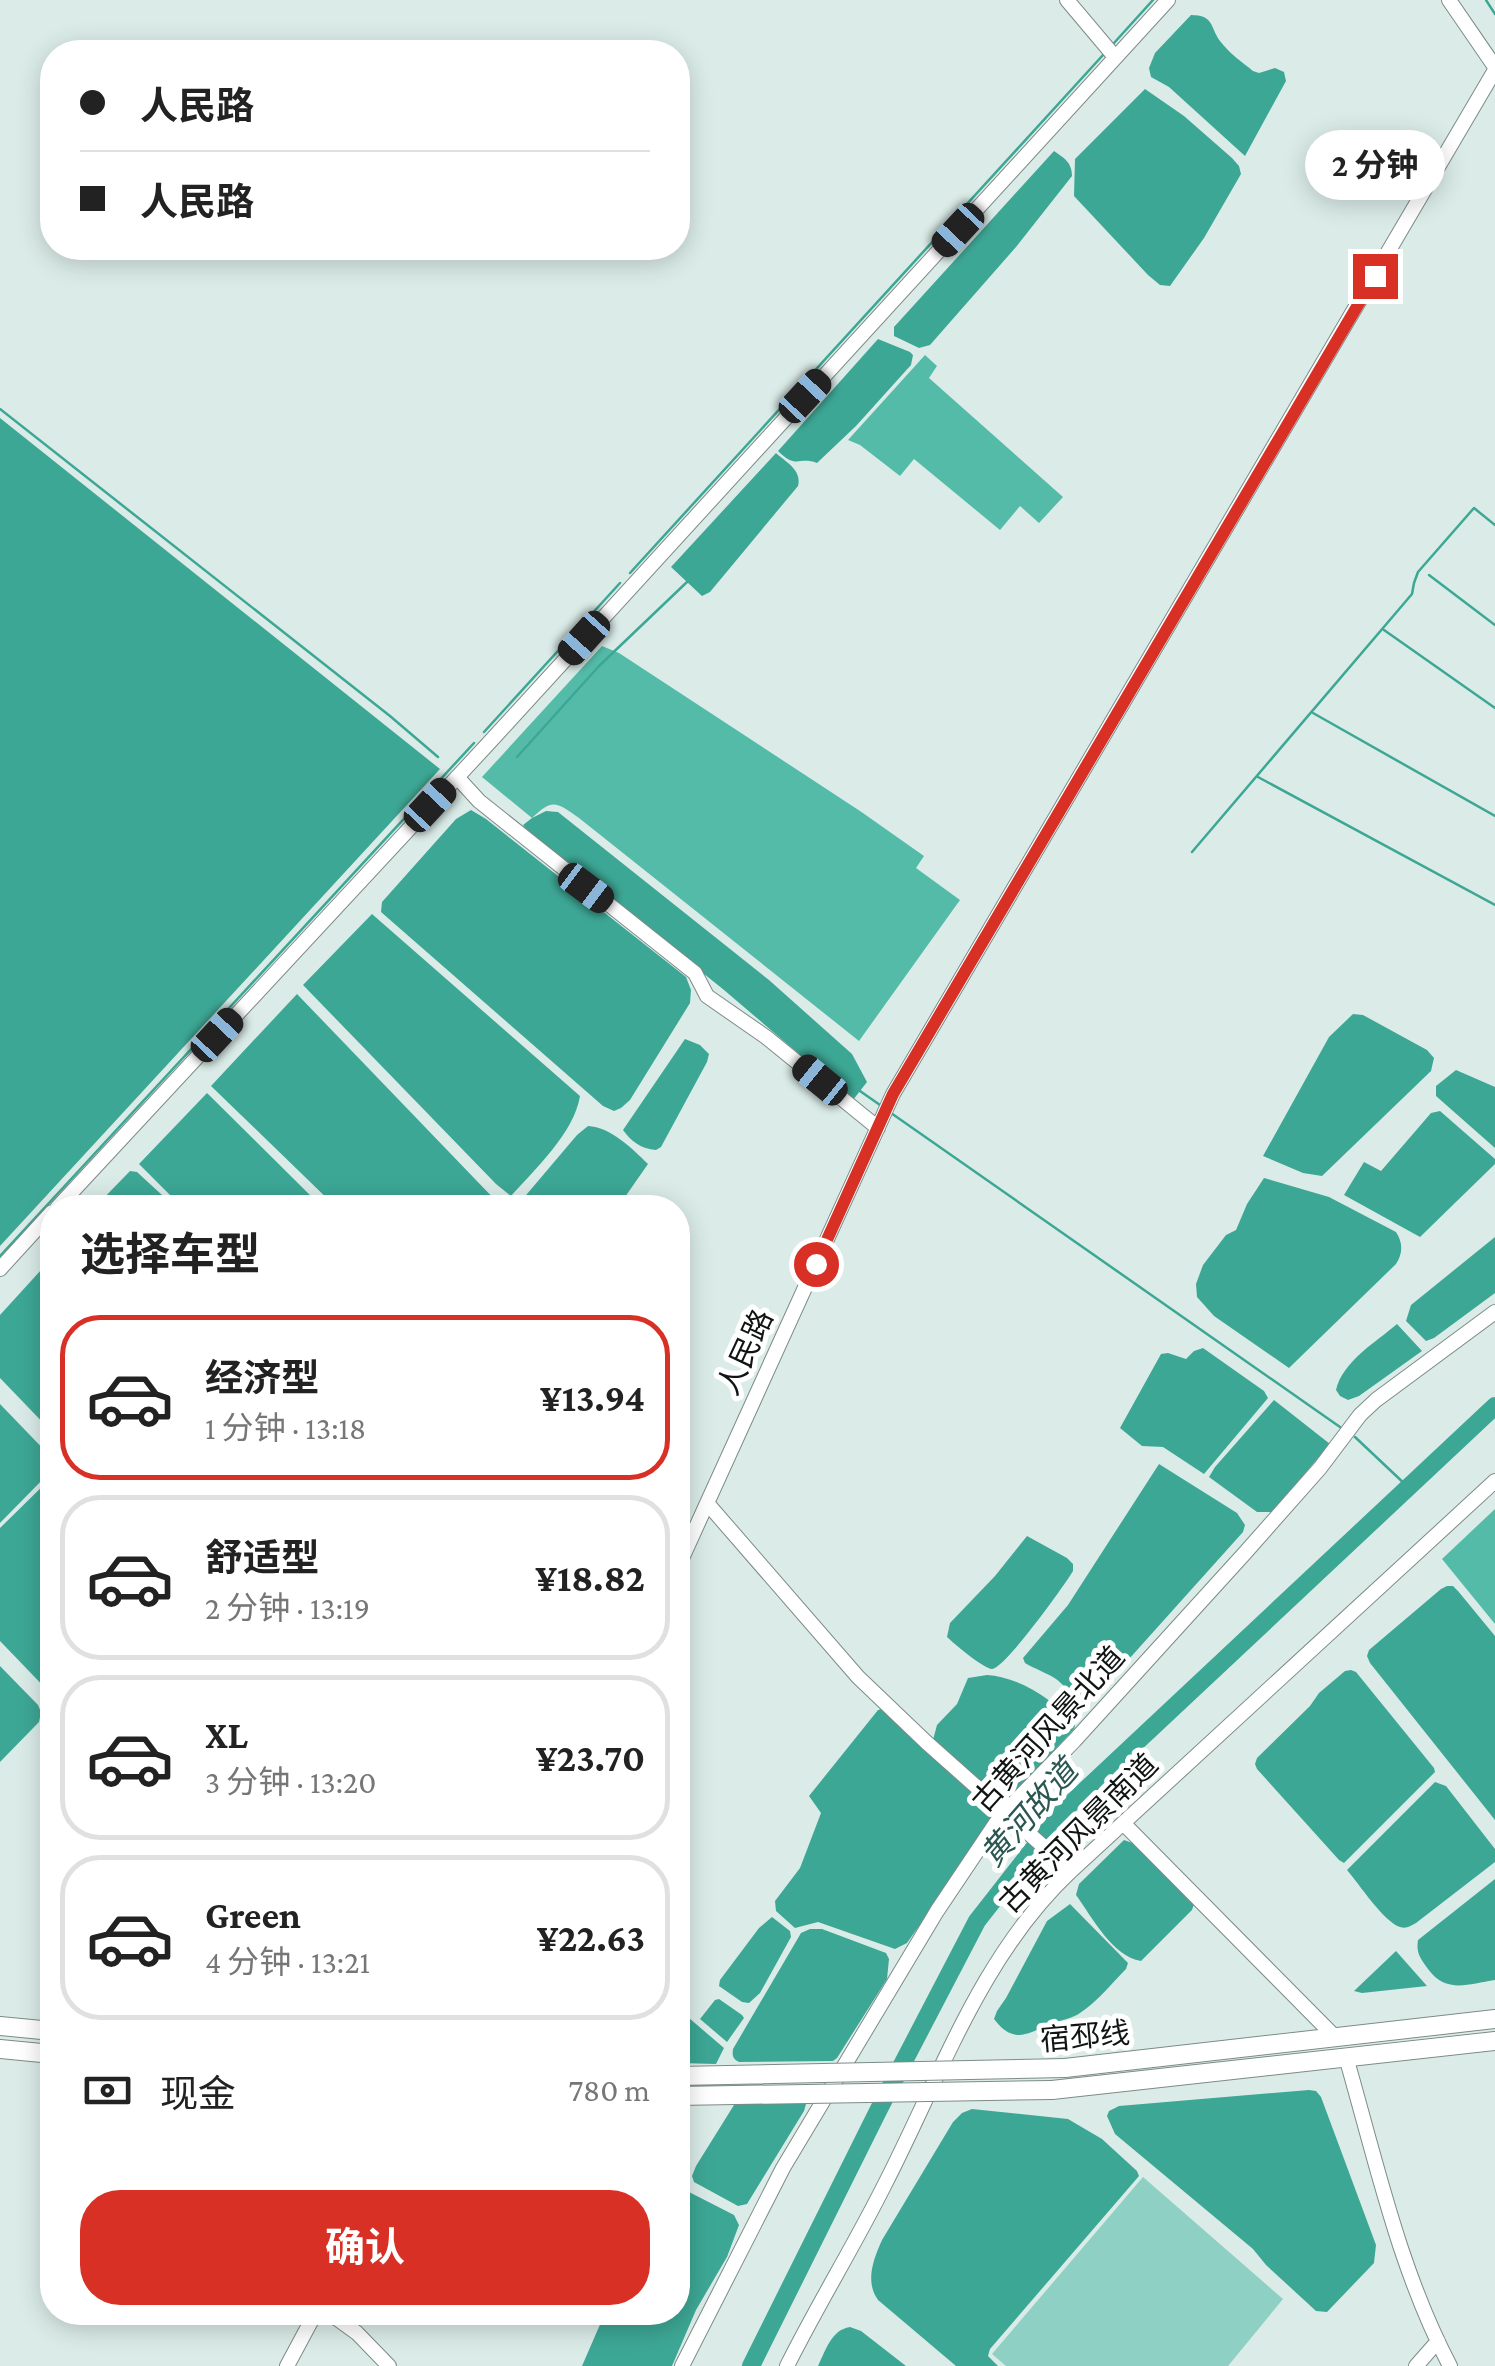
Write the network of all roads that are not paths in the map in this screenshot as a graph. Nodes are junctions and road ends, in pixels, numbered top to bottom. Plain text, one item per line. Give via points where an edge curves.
1 (1067, 0) edge
2 (1168, 0) edge
3 (1449, 0) edge
4 (1115, 57) junction
5 (1495, 68) edge
6 (457, 776) junction
7 (883, 1116) junction
8 (69, 1195) edge
9 (40, 1226) edge
10 (0, 1268) edge
11 (1495, 1312) edge
12 (1495, 1481) edge
13 (707, 1503) junction
14 (690, 1541) edge
15 (1008, 1815) junction
16 (1123, 1823) junction
17 (1068, 1868) junction
18 (1495, 2019) edge
19 (0, 2026) edge
20 (40, 2030) edge
21 (1335, 2037) junction
22 (1495, 2041) edge
23 (0, 2049) edge
24 (40, 2053) edge
25 (1346, 2057) junction
26 (690, 2076) edge
27 (690, 2096) edge
28 (309, 2325) edge
29 (345, 2325) edge
30 (1438, 2341) junction
31 (287, 2366) edge
32 (388, 2366) edge
33 (682, 2366) edge
34 (787, 2366) edge
35 (1416, 2366) edge
36 (1450, 2366) edge

1 - 4 street
2 - 4 street
3 - 5 street
4 - 6 street
5 - 7 street, 人民路
6 - 7 street via 478,801 695,973 707,996
6 - 8 street
7 - 13 street, 人民路
9 - 10 street
11 - 15 street, 古黄河风景北道 via 1360,1415
12 - 16 street, 古黄河风景南道
13 - 14 street, 人民路
13 - 15 street via 858,1677
15 - 17 street
15 - 33 street, 古黄河风景北道 via 938,1911 783,2168
16 - 17 street, 古黄河风景南道
16 - 21 street
17 - 34 street, 古黄河风景南道 via 991,1973
18 - 21 main road, 宿邳线
19 - 20 main road
21 - 26 main road, 宿邳线, bridge via 1066,2068
22 - 25 main road, 宿邳线
23 - 24 main road
25 - 27 main road, 宿邳线, bridge via 1052,2090
25 - 30 street via 1403,2256
28 - 31 street
29 - 32 street
30 - 35 street
30 - 36 street

